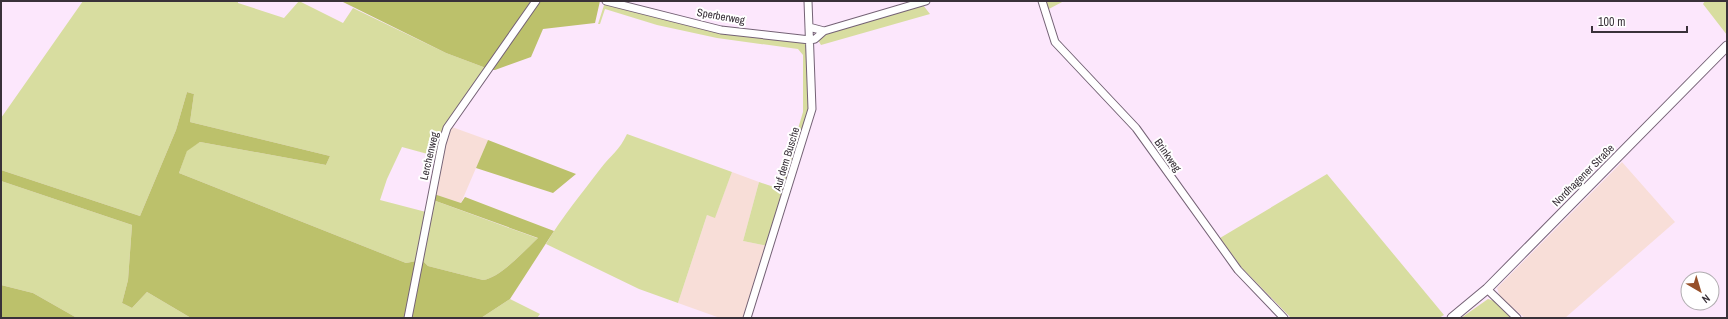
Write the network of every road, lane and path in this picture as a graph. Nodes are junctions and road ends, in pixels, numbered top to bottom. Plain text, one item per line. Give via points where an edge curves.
1 (536, 1) edge
2 (606, 1) edge
3 (808, 1) edge
4 (926, 1) edge
5 (1042, 1) edge
6 (809, 26) junction
7 (824, 31) junction
8 (810, 40) junction
9 (1727, 46) edge
10 (1487, 289) junction
11 (408, 318) edge
12 (748, 318) edge
13 (1284, 318) edge
14 (1452, 318) edge
15 (1517, 318) edge

1 - 11 street, Lerchenweg via 447,128
2 - 8 street, Sperberweg via 721,30
3 - 6 street, Auf dem Busche
4 - 7 street
5 - 13 street, Brinkweg via 1055,42 1136,128 1238,270
6 - 7 street
6 - 8 street, Auf dem Busche
7 - 8 street
8 - 12 street, Auf dem Busche via 812,109
9 - 10 street, Nordhagener Straße
10 - 14 street, Nordhagener Straße
10 - 15 street

